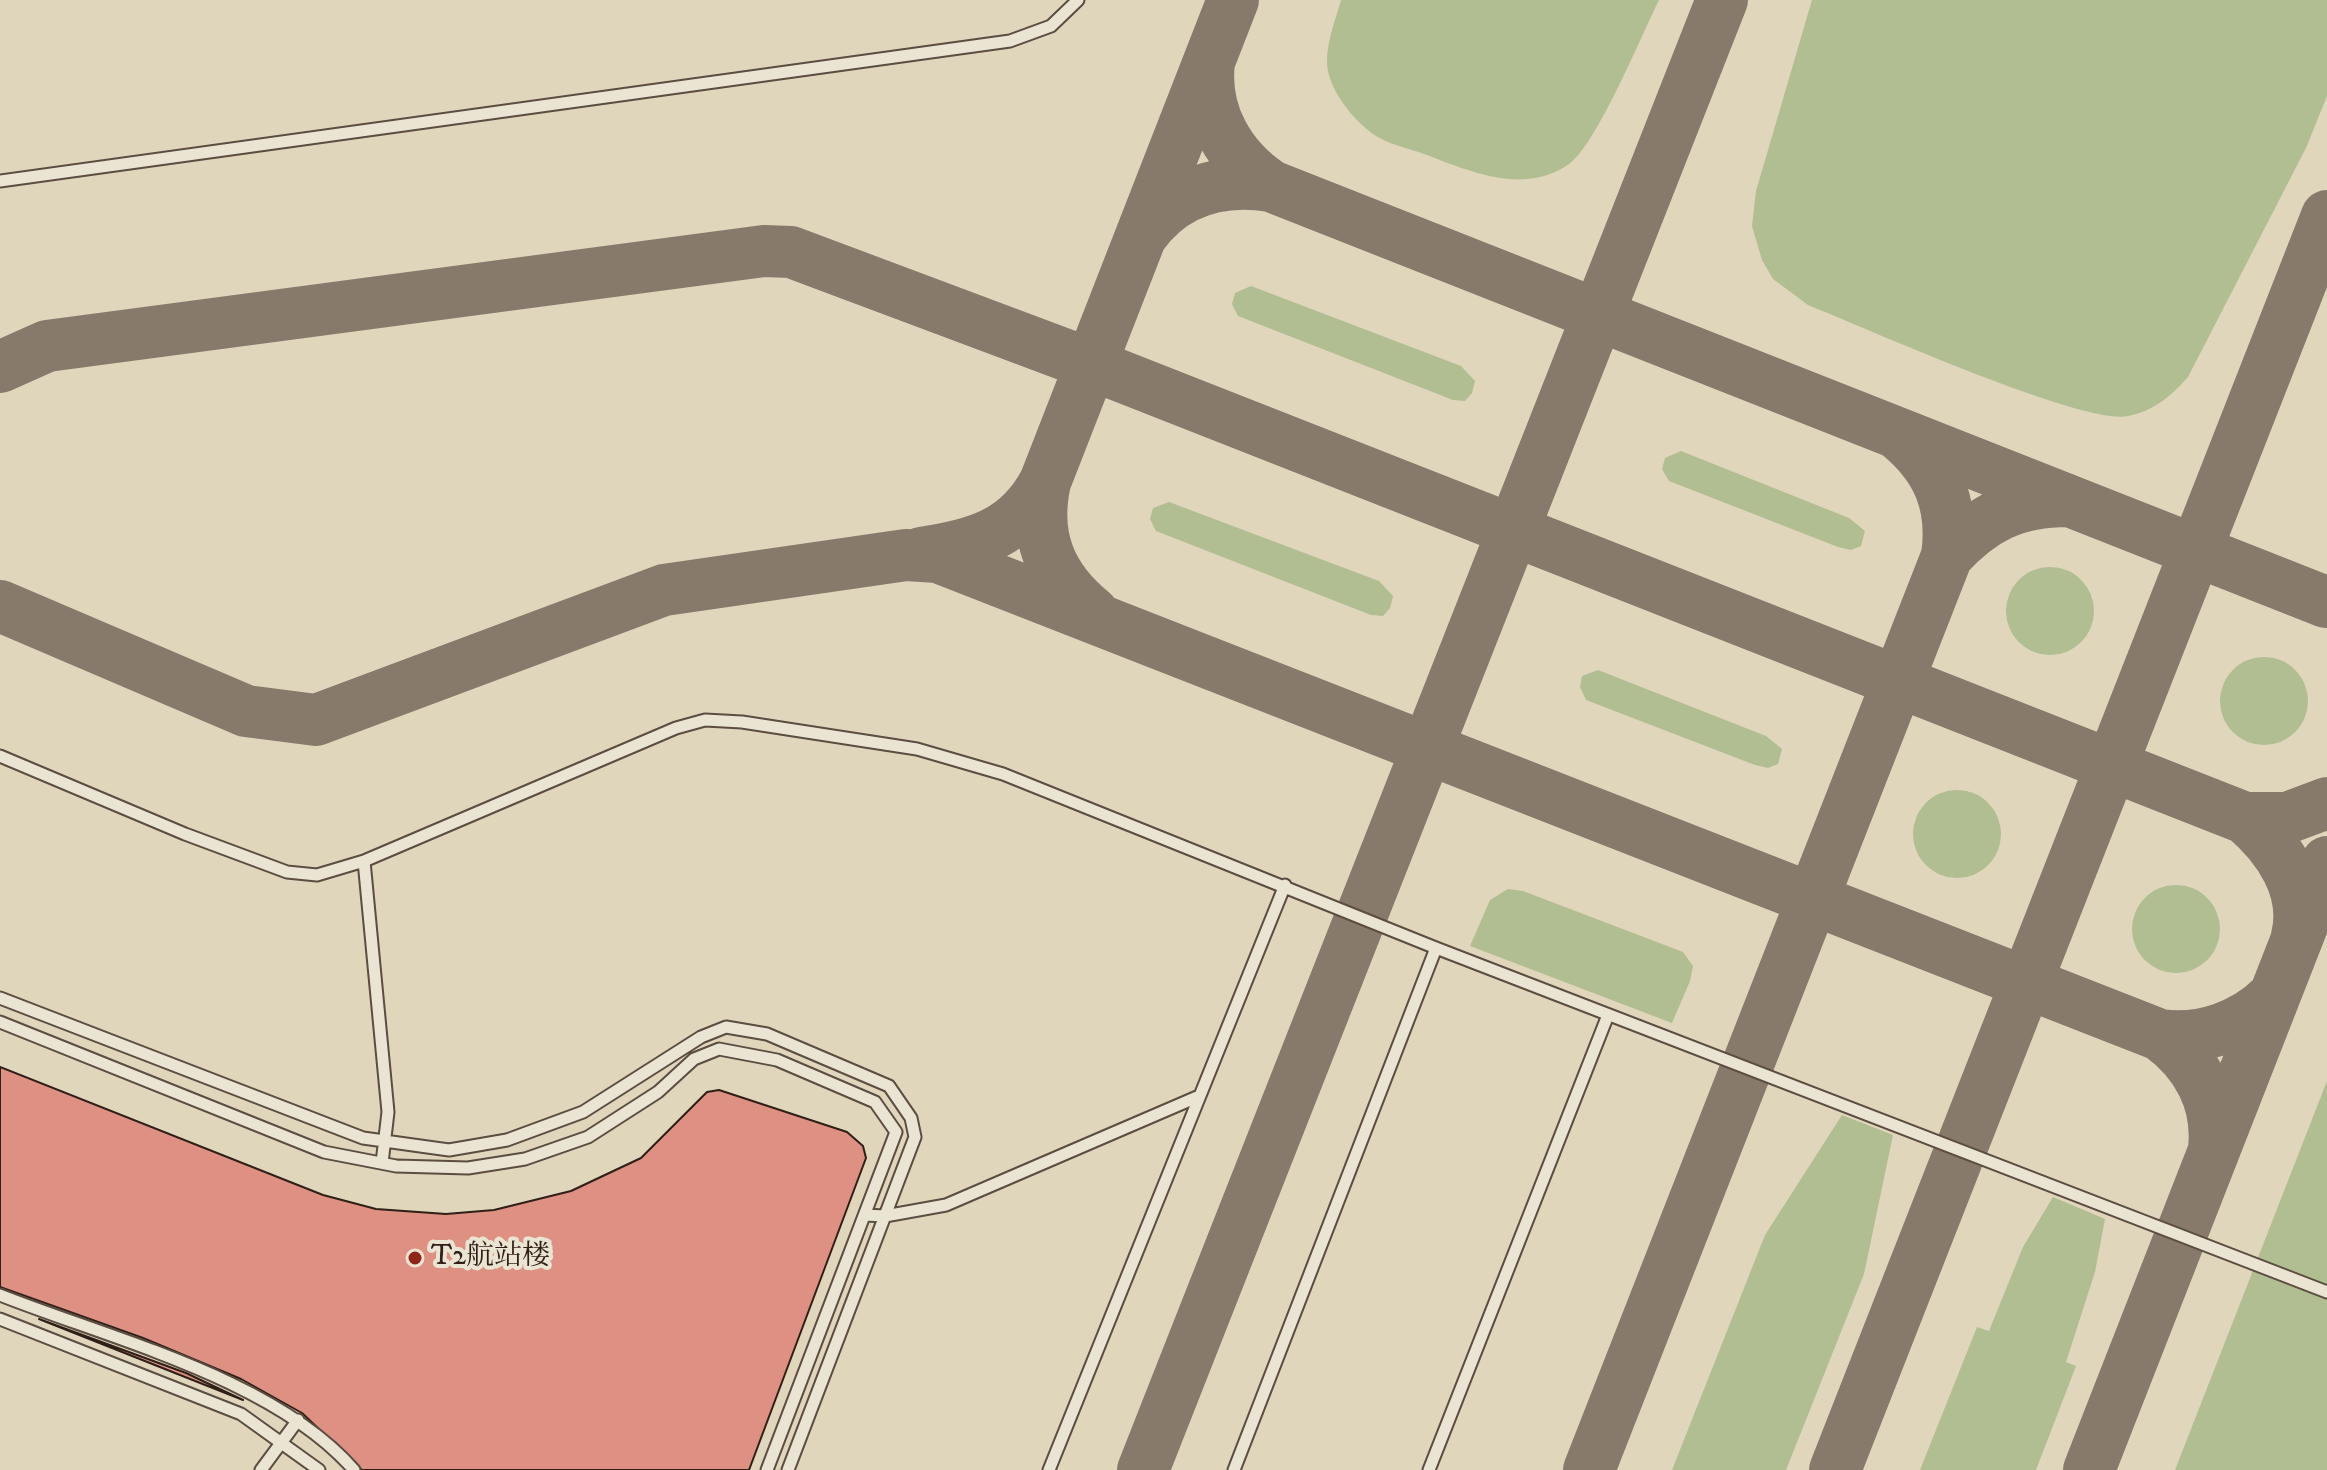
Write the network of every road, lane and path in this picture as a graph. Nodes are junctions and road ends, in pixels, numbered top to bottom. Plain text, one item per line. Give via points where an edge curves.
1 (1078, 0) edge
2 (0, 181) edge
3 (0, 756) edge
4 (364, 861) junction
5 (1285, 885) junction
6 (1436, 948) junction
7 (0, 998) edge
8 (1608, 1015) junction
9 (0, 1022) edge
10 (1197, 1097) junction
11 (386, 1142) junction
12 (382, 1163) junction
13 (865, 1215) junction
14 (885, 1216) junction
15 (2327, 1292) edge
16 (0, 1295) edge
17 (0, 1319) edge
18 (298, 1420) junction
19 (281, 1442) junction
20 (261, 1470) edge
21 (319, 1470) edge
22 (354, 1470) edge
23 (767, 1470) edge
24 (788, 1470) edge
25 (1049, 1470) edge
26 (1234, 1470) edge
27 (1429, 1470) edge

1 - 2 lane via 1051,26 1010,41
3 - 4 lane via 287,872 317,875
4 - 5 lane via 676,728 725,720 957,759
4 - 11 lane via 388,1112
5 - 6 lane
5 - 10 lane
6 - 8 lane
6 - 26 lane
7 - 11 lane via 363,1138
8 - 15 lane
8 - 27 lane
9 - 12 lane via 324,1152
10 - 14 lane via 946,1205
10 - 25 lane
11 - 12 lane
11 - 14 lane via 449,1150 507,1140 583,1112 701,1037 726,1027 767,1034 889,1086 911,1118 915,1137
12 - 13 lane via 468,1168 525,1159 588,1137 658,1092 694,1059 719,1049 777,1060 875,1102 896,1132
13 - 14 lane
13 - 23 lane
14 - 24 lane
16 - 18 lane via 227,1381
17 - 19 lane via 241,1414
18 - 19 lane
18 - 22 lane
19 - 20 lane
19 - 21 lane

